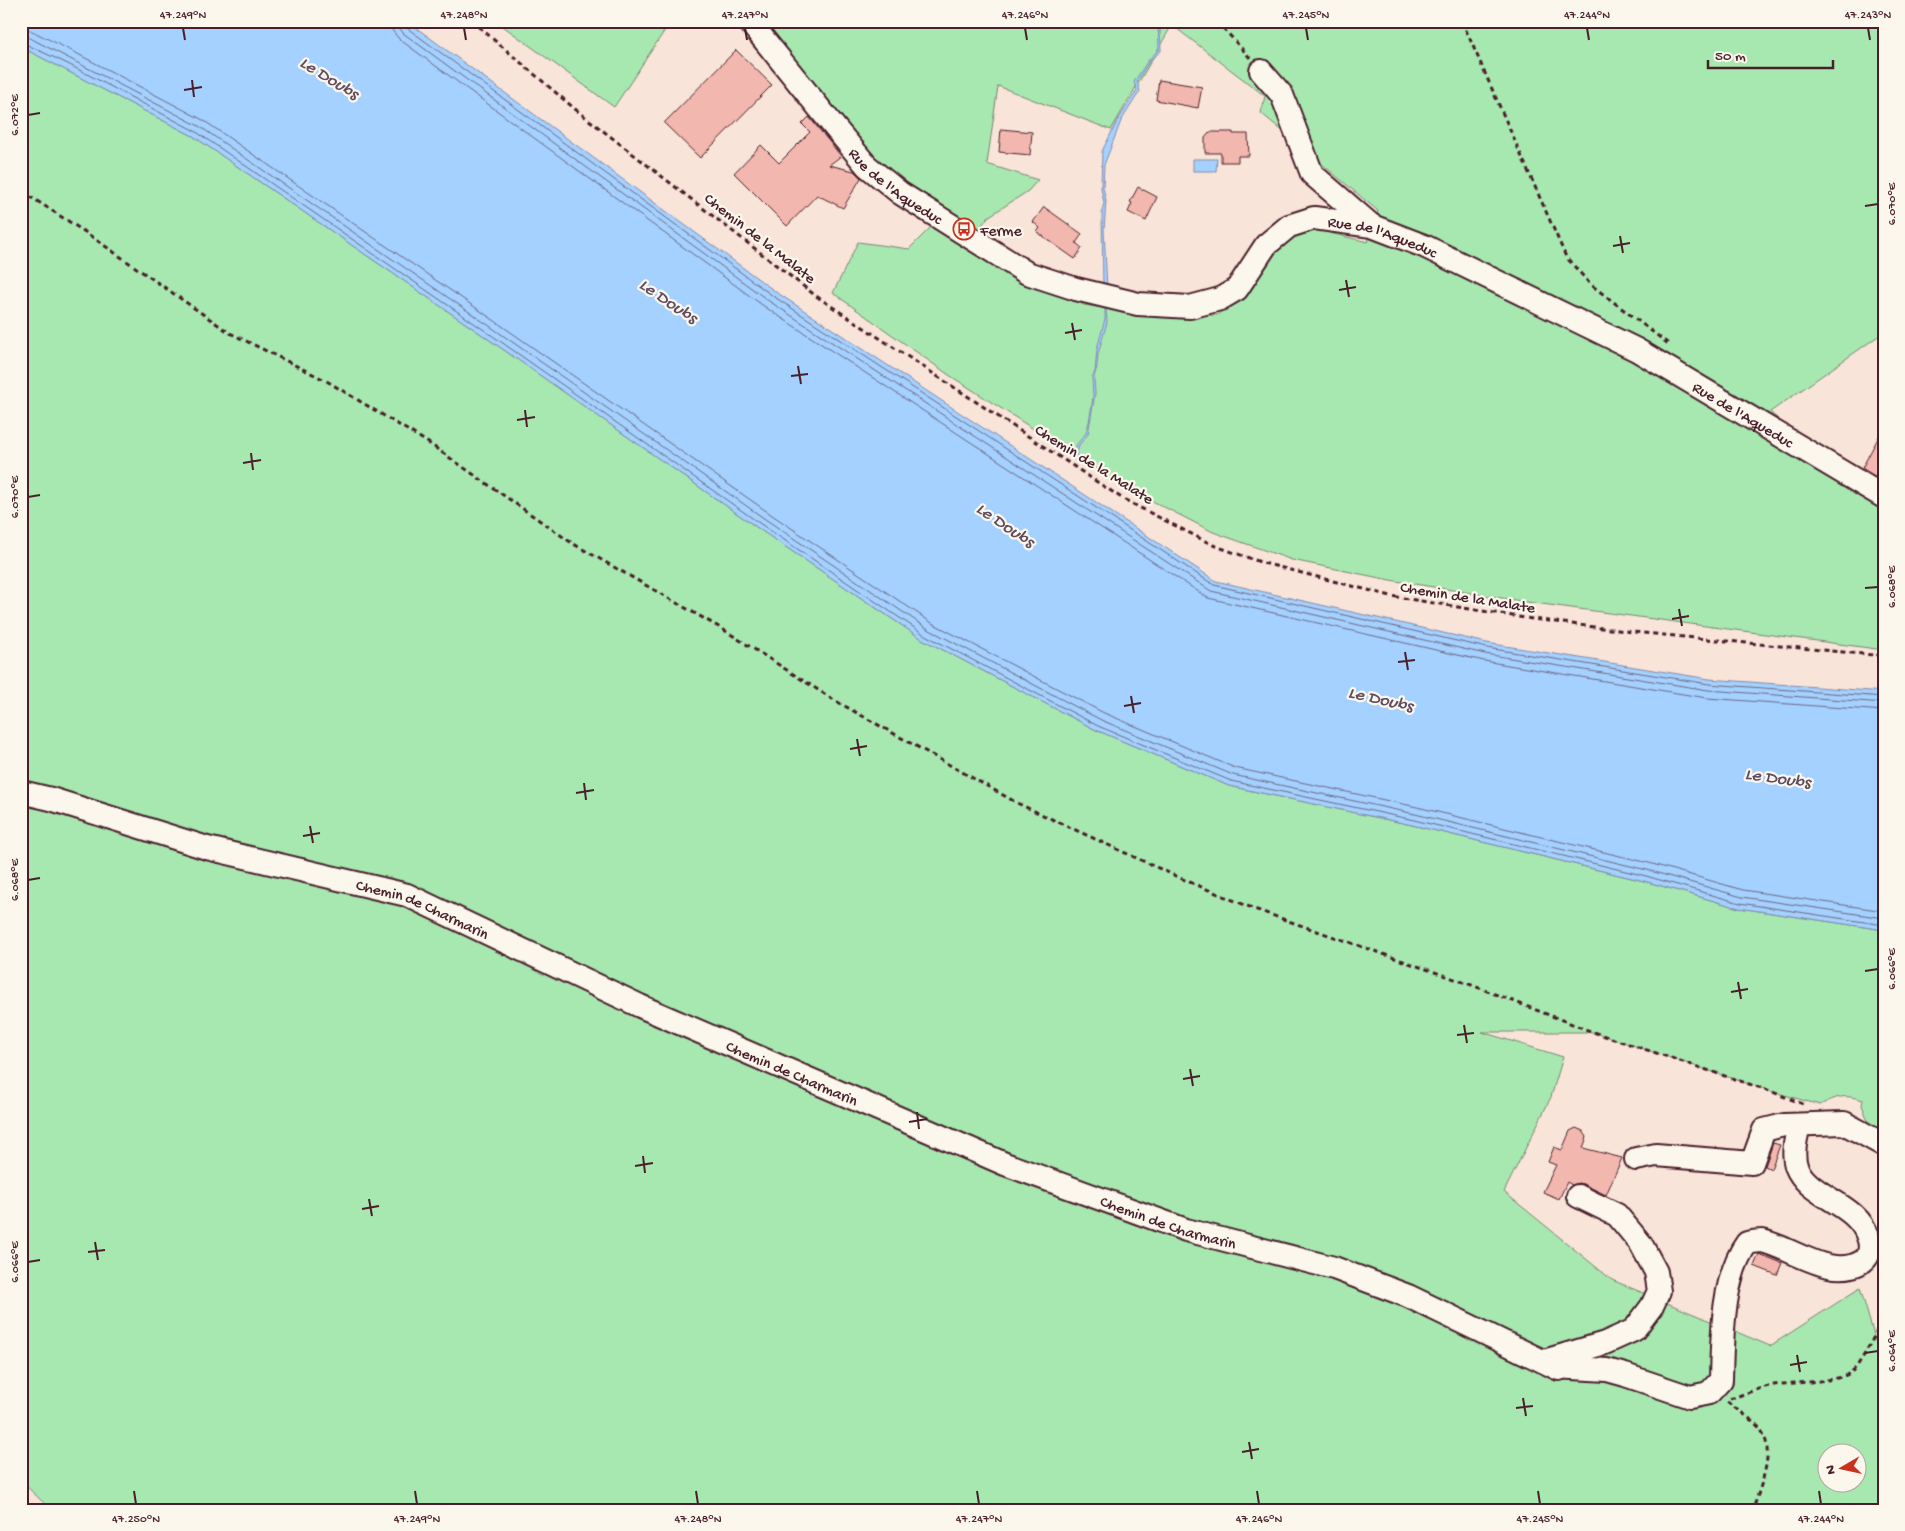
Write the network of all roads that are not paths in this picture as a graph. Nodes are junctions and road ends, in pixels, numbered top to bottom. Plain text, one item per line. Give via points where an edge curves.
1 (749, 21) edge
2 (1261, 71) road end
3 (1372, 226) junction
4 (1884, 498) edge
5 (21, 792) edge
6 (1803, 1116) junction
7 (1884, 1145) edge
8 (1636, 1159) dead end
9 (1578, 1196) dead end
10 (1552, 1366) junction

1 - 3 street, Rue de l'Aqueduc via 867,166 900,193 1027,273 1060,284 1138,304 1190,307 1220,299 1237,289 1266,245 1289,226 1314,218
2 - 3 street via 1282,95 1312,174
3 - 4 street, Rue de l'Aqueduc via 1424,246 1637,350
5 - 10 street, Chemin de Charmarin via 207,848 407,894 640,1006 1005,1164 1186,1230 1334,1268 1408,1296
6 - 7 street via 1844,1123
6 - 8 street via 1764,1130 1752,1164 1656,1155
6 - 10 street via 1795,1144 1796,1166 1809,1183 1861,1222 1870,1248 1866,1259 1854,1266 1834,1267 1761,1241 1747,1243 1740,1253 1726,1301 1721,1380 1709,1393 1690,1398 1607,1370
9 - 10 street via 1617,1215 1641,1244 1656,1272 1659,1291 1634,1330

